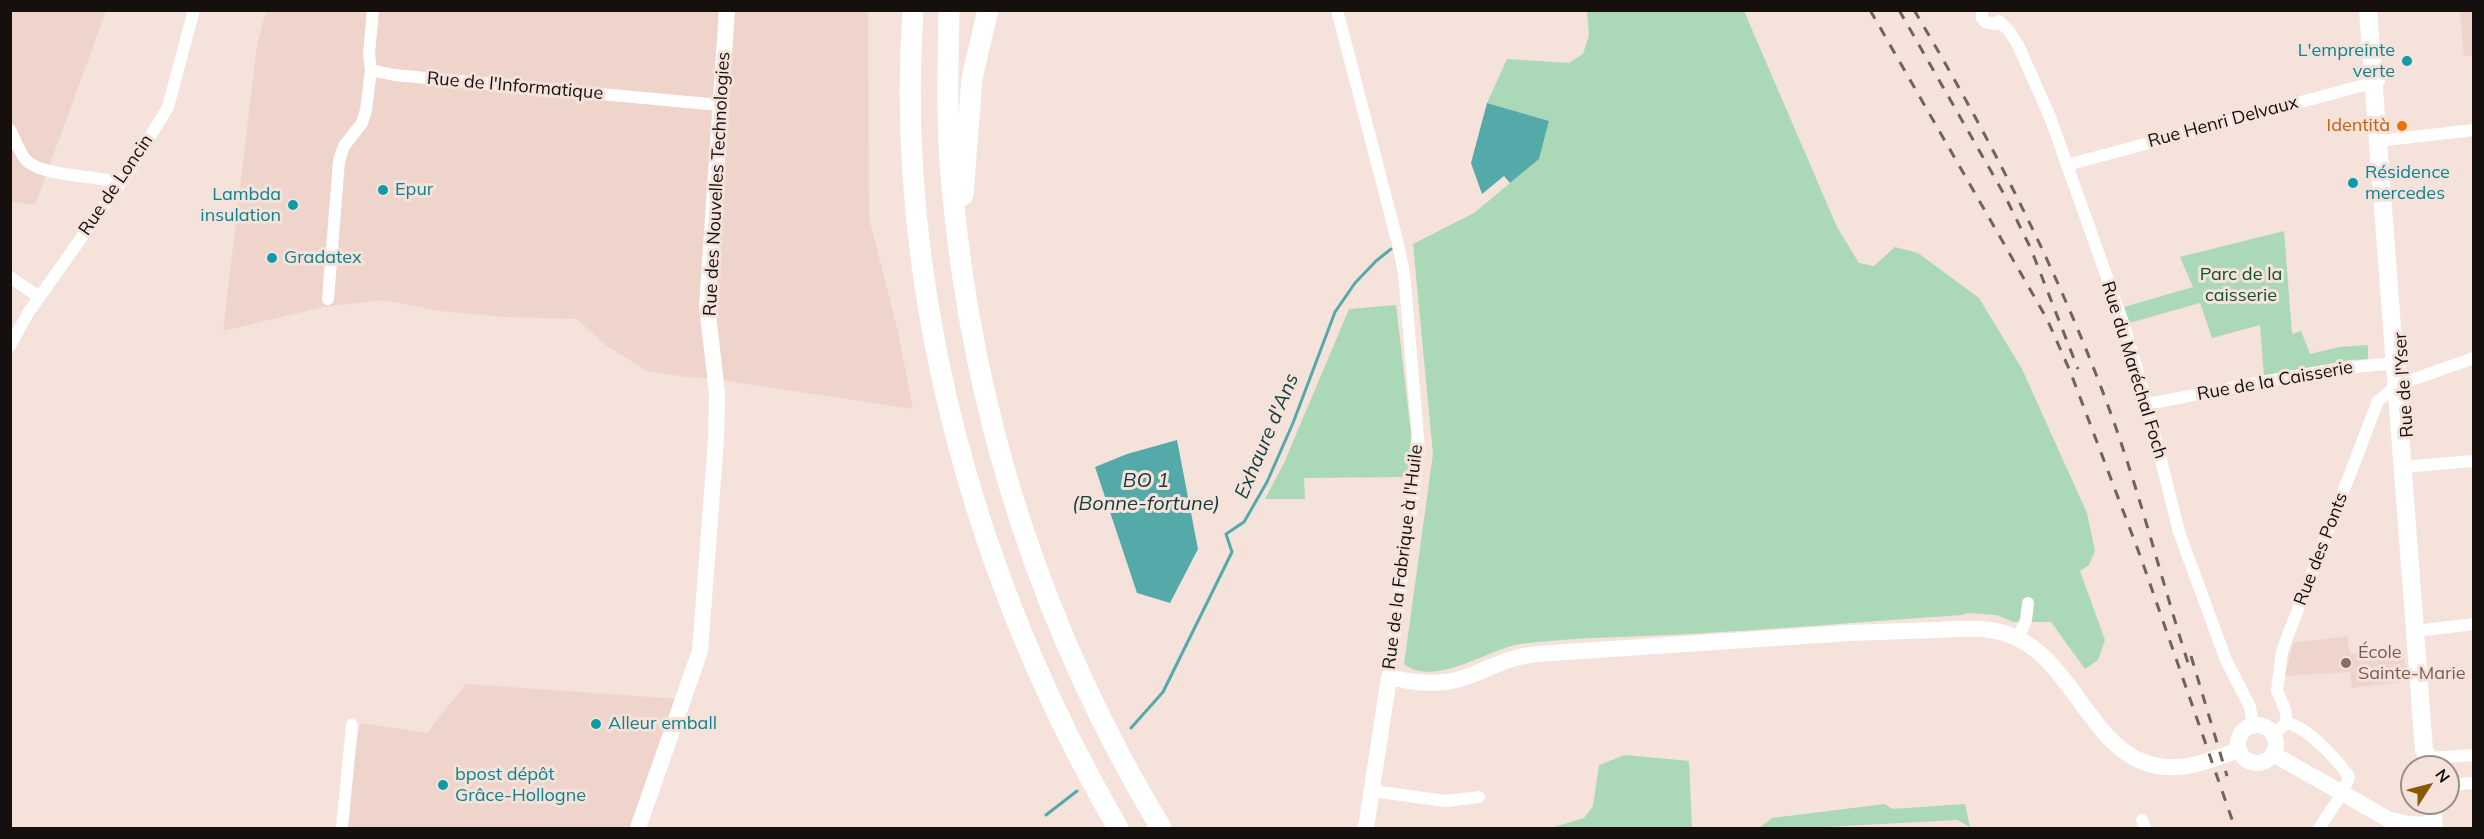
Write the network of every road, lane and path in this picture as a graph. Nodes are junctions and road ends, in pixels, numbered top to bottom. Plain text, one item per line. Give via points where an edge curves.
1 (194, 10) edge
2 (373, 10) edge
3 (727, 10) edge
4 (899, 10) edge
5 (913, 10) edge
6 (949, 10) edge
7 (988, 10) edge
8 (1337, 10) edge
9 (1982, 10) edge
10 (2368, 10) edge
11 (2375, 10) edge
12 (2001, 16) edge
13 (911, 62) junction
14 (371, 70) junction
15 (2377, 81) junction
16 (720, 105) junction
17 (10, 130) edge
18 (2474, 130) edge
19 (2381, 140) junction
20 (2067, 165) junction
21 (119, 183) junction
22 (957, 234) junction
23 (10, 277) edge
24 (39, 297) junction
25 (328, 299) dead end
26 (10, 346) edge
27 (2474, 358) edge
28 (2399, 363) junction
29 (2400, 384) junction
30 (2147, 405) junction
31 (2474, 461) edge
32 (2406, 466) junction
33 (2028, 603) dead end
34 (2474, 624) edge
35 (2420, 631) junction
36 (2018, 638) junction
37 (1389, 677) junction
38 (352, 725) dead end
39 (2253, 725) junction
40 (2280, 729) junction
41 (2234, 752) junction
42 (2273, 754) junction
43 (2431, 755) edge
44 (1371, 791) junction
45 (2342, 794) junction
46 (1479, 797) dead end
47 (1117, 827) edge
48 (2434, 827) edge
49 (342, 828) edge
50 (638, 828) edge
51 (1161, 828) edge
52 (1366, 828) edge
53 (2319, 828) edge

1 - 21 street, Rue de Loncin via 168,107
2 - 14 street
3 - 16 street, Rue des Nouvelles Technologies
4 - 13 highway via 899,31
5 - 13 highway
6 - 22 highway via 947,80
7 - 22 highway via 972,78
8 - 37 street, Rue de la Fabrique à l'Huile via 1404,273 1419,449
9 - 12 street, Rue du Maréchal Foch via 1985,22 1995,24
10 - 15 main road, Rue de l'Yser
11 - 15 main road, Rue de l'Yser
12 - 20 street, Rue du Maréchal Foch via 2031,72
13 - 47 highway via 916,212 931,315 964,465 1012,611 1047,694
14 - 16 street, Rue de l'Informatique
14 - 25 street via 362,123 344,146 339,161
15 - 19 main road, Rue de l'Yser
15 - 20 street, Rue Henri Delvaux
16 - 50 street, Rue des Nouvelles Technologies via 707,306 717,393 716,448 700,651
17 - 21 street via 25,158 40,168
18 - 19 street
19 - 28 main road, Rue de l'Yser
20 - 30 street, Rue du Maréchal Foch via 2125,328
21 - 24 street, Rue de Loncin
22 - 51 highway via 987,408 1014,509 1074,662 1102,722
23 - 24 street
24 - 26 street, Rue de Loncin
27 - 29 street
28 - 29 main road, Rue de l'Yser
28 - 30 street, Rue de la Caisserie via 2301,376
29 - 32 main road, Rue de l'Yser
29 - 40 street, Rue des Ponts via 2378,401 2282,651 2277,691 2285,709
30 - 39 street, Rue du Maréchal Foch via 2179,532 2226,660 2250,707
31 - 32 street
32 - 35 main road, Rue de l'Yser
33 - 36 street
34 - 35 street
35 - 43 main road, Rue de l'Yser
36 - 37 street via 1980,628 1886,631 1522,656 1460,679 1437,683
36 - 41 street via 2051,662 2104,734 2123,751 2151,765 2172,767 2190,766
37 - 44 street, Rue de la Fabrique à l'Huile
38 - 49 street
39 - 40 street
39 - 41 street via 2241,735
40 - 42 street
40 - 45 street via 2298,725 2342,767 2349,777
41 - 42 street via 2258,763
42 - 45 street
44 - 46 street via 1446,801
44 - 52 street, Rue de la Fabrique à l'Huile
45 - 48 street via 2388,819
45 - 53 street

